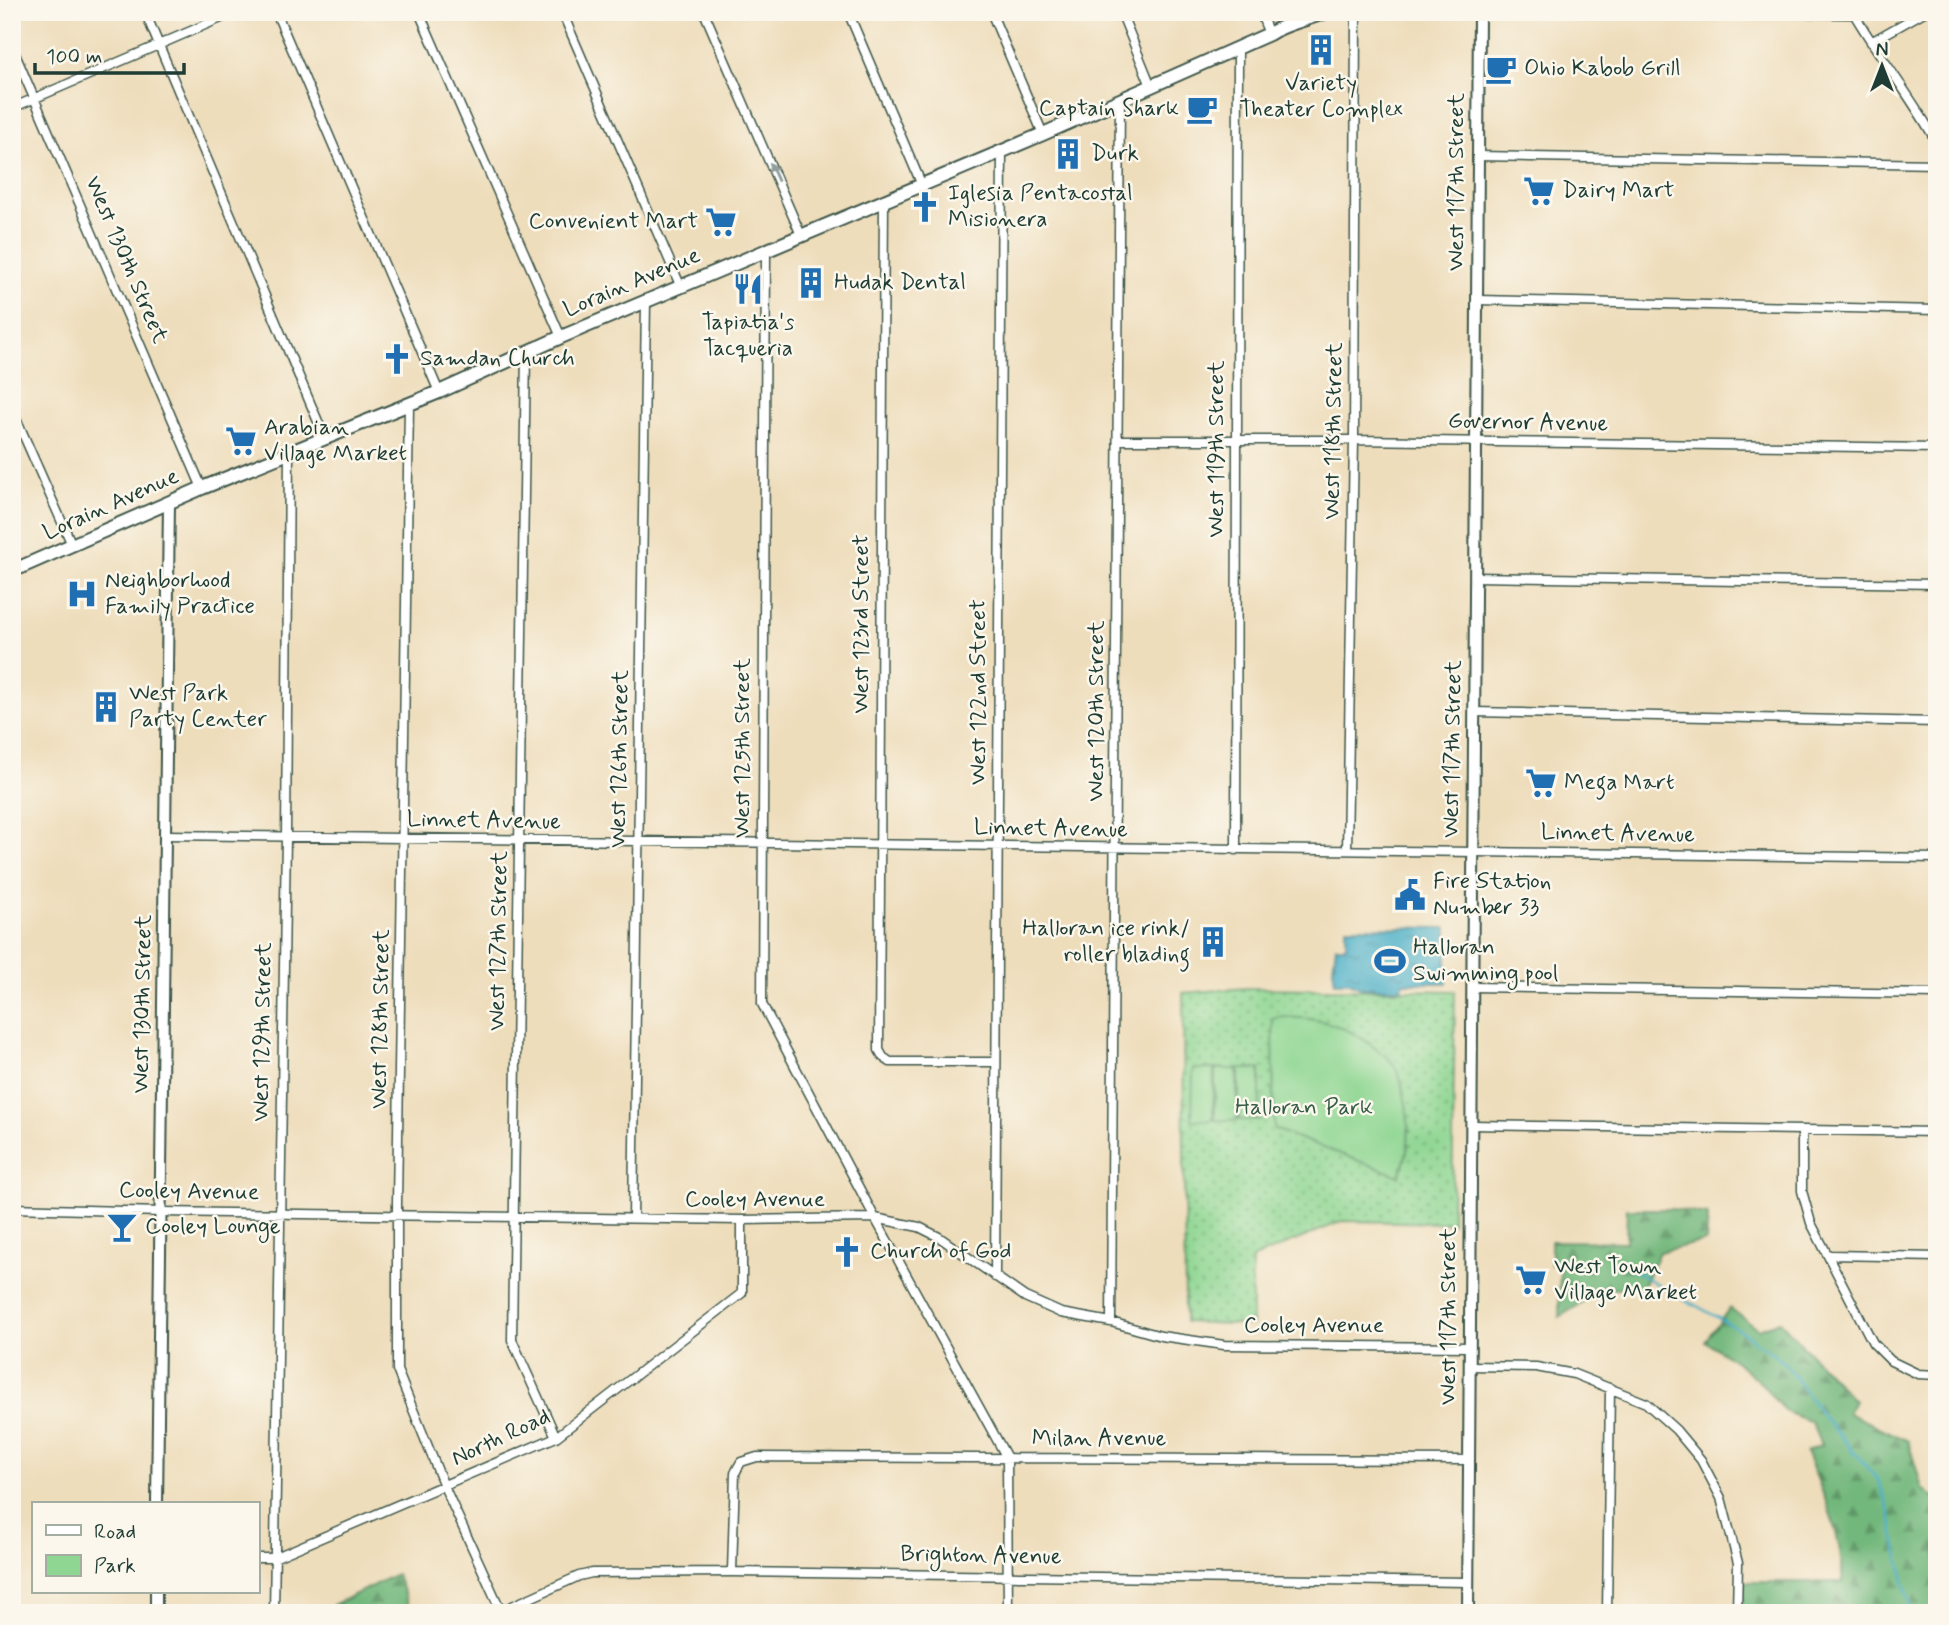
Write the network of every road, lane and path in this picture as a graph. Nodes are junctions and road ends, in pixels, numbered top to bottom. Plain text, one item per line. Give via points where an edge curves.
1 (145, 12) edge
2 (235, 12) edge
3 (276, 12) edge
4 (419, 12) edge
5 (562, 12) edge
6 (704, 12) edge
7 (848, 12) edge
8 (991, 12) edge
9 (1121, 12) edge
10 (1260, 12) edge
11 (1326, 12) edge
12 (1356, 12) edge
13 (1479, 12) edge
14 (1587, 12) edge
15 (1924, 12) edge
16 (1854, 13) edge
17 (1269, 34) junction
18 (1871, 42) junction
19 (159, 45) junction
20 (12, 47) edge
21 (1238, 48) junction
22 (1151, 86) junction
23 (34, 99) junction
24 (1120, 101) junction
25 (12, 108) edge
26 (1924, 120) junction
27 (1937, 122) edge
28 (1043, 134) junction
29 (1937, 143) edge
30 (1002, 150) junction
31 (1478, 156) junction
32 (1937, 163) edge
33 (921, 183) junction
34 (884, 199) junction
35 (801, 235) junction
36 (766, 249) junction
37 (680, 285) junction
38 (1478, 300) junction
39 (646, 301) junction
40 (1937, 310) edge
41 (561, 337) junction
42 (526, 352) junction
43 (439, 392) junction
44 (409, 405) junction
45 (12, 409) edge
46 (325, 438) junction
47 (1118, 440) junction
48 (1236, 440) junction
49 (1354, 440) junction
50 (1477, 441) junction
51 (1937, 448) edge
52 (289, 452) junction
53 (202, 488) junction
54 (169, 503) junction
55 (72, 545) junction
56 (12, 571) edge
57 (1476, 577) junction
58 (1937, 584) edge
59 (1474, 712) junction
60 (1937, 722) edge
61 (166, 835) junction
62 (286, 837) junction
63 (403, 839) junction
64 (519, 841) junction
65 (638, 843) junction
66 (762, 844) junction
67 (880, 846) junction
68 (998, 847) junction
69 (1115, 849) junction
70 (1236, 850) junction
71 (1347, 850) junction
72 (1473, 851) junction
73 (1937, 858) edge
74 (1473, 987) junction
75 (1937, 994) edge
76 (995, 1062) junction
77 (1471, 1125) junction
78 (1802, 1130) junction
79 (1937, 1132) edge
80 (12, 1208) edge
81 (161, 1212) junction
82 (279, 1212) junction
83 (397, 1215) junction
84 (514, 1217) junction
85 (633, 1218) junction
86 (875, 1218) junction
87 (742, 1220) junction
88 (1830, 1255) junction
89 (1937, 1257) edge
90 (995, 1277) junction
91 (1111, 1322) junction
92 (1469, 1347) junction
93 (1469, 1366) junction
94 (1937, 1375) edge
95 (1610, 1388) junction
96 (556, 1437) junction
97 (1007, 1458) junction
98 (1469, 1460) junction
99 (444, 1486) junction
100 (157, 1502) edge
101 (259, 1558) edge
102 (274, 1558) junction
103 (732, 1572) junction
104 (1009, 1576) junction
105 (1468, 1582) junction
106 (156, 1594) edge
107 (502, 1612) edge
108 (156, 1613) edge
109 (274, 1613) edge
110 (1009, 1613) edge
111 (1468, 1613) edge
112 (1607, 1613) edge
113 (1737, 1613) edge

1 - 19 street
2 - 19 street
3 - 43 street
4 - 41 street
5 - 37 street
35 -> 6 street
7 - 33 street
8 - 28 street
9 - 22 street
10 - 17 street
11 - 17 main road, Lorain Avenue via 1282,25
12 - 49 street, West 118th Street
13 - 31 main road, West 117th Street
14 - 16 street
15 - 18 street
16 - 18 street
17 - 21 main road, Lorain Avenue
18 - 26 street
19 - 23 street
19 - 46 street
20 - 23 street, West 130th Street
21 - 22 main road, Lorain Avenue
21 - 48 street, West 119th Street
22 - 24 main road, Lorain Avenue
23 - 25 street
23 - 53 street, West 130th Street
24 - 28 main road, Lorain Avenue
24 - 47 street, West 120th Street
26 - 27 street
26 - 29 street
28 - 30 main road, Lorain Avenue
30 - 33 main road, Lorain Avenue
30 - 68 street, West 122nd Street
31 - 32 street
31 - 38 main road, West 117th Street
33 - 34 main road, Lorain Avenue
34 - 35 main road, Lorain Avenue
34 - 67 street, West 123rd Street
35 - 36 main road, Lorain Avenue
36 - 37 main road, Lorain Avenue
36 - 66 street, West 125th Street
37 - 39 main road, Lorain Avenue
38 - 40 street
38 - 50 main road, West 117th Street
39 - 41 main road, Lorain Avenue
39 - 65 street, West 126th Street
41 - 42 main road, Lorain Avenue
42 - 43 main road, Lorain Avenue
42 - 64 street, West 127th Street
43 - 44 main road, Lorain Avenue
44 - 46 main road, Lorain Avenue
44 - 63 street, West 128th Street
45 - 55 street
46 - 52 main road, Lorain Avenue
47 - 48 street, Governor Avenue
47 - 69 street, West 120th Street
48 - 49 street, Governor Avenue
48 - 70 street, West 119th Street
49 - 50 street, Governor Avenue
49 - 71 street, West 118th Street
50 - 51 street, Governor Avenue
50 - 57 main road, West 117th Street
52 - 53 main road, Lorain Avenue
52 - 62 street, West 129th Street
53 - 54 main road, Lorain Avenue
54 - 55 main road, Lorain Avenue
54 - 61 main road, West 130th Street
55 - 56 main road, Lorain Avenue
57 - 58 street
57 - 59 main road, West 117th Street
59 - 60 street
59 - 72 main road, West 117th Street
61 - 62 street, Linnet Avenue
61 - 81 main road, West 130th Street
62 - 63 street, Linnet Avenue
62 - 82 street, West 129th Street
63 - 64 street, Linnet Avenue
63 - 83 street, West 128th Street
64 - 65 street, Linnet Avenue
64 - 84 street, West 127th Street
65 - 66 street, Linnet Avenue
65 - 85 street, West 126th Street
66 - 67 street, Linnet Avenue
66 - 86 street, West 125th Street via 762,1004
67 - 68 street, Linnet Avenue
67 - 76 street, West 123rd Street via 879,1049 883,1057 890,1062
68 - 69 street, Linnet Avenue
68 - 76 street, West 122nd Street
69 - 70 street, Linnet Avenue
69 - 91 street, West 120th Street
70 - 71 street, Linnet Avenue
71 - 72 street, Linnet Avenue
72 - 73 street, Linnet Avenue
72 - 74 main road, West 117th Street
74 - 75 street
74 - 77 main road, West 117th Street
76 - 90 street, West 122nd Street
77 - 78 street
77 - 92 main road, West 117th Street
78 - 79 street
78 - 88 street via 1802,1191 1811,1223
80 - 81 street, Cooley Avenue
81 - 82 street, Cooley Avenue
81 - 100 main road, West 130th Street
82 - 83 street, Cooley Avenue
82 - 102 street, West 129th Street
83 - 84 street, Cooley Avenue
83 - 99 street, West 128th Street via 397,1370
84 - 85 street, Cooley Avenue
84 - 96 street, West 127th Street via 512,1340
85 - 87 street, Cooley Avenue
86 - 87 street, Cooley Avenue
86 - 90 street, Cooley Avenue via 919,1227
86 - 97 street, West 125th Street
87 - 96 street, North Road via 742,1293
88 - 89 street
88 - 94 street via 1873,1343 1891,1361 1918,1374
90 - 91 street, Cooley Avenue via 1061,1313
91 - 92 street, Cooley Avenue via 1161,1336 1224,1345
92 - 93 main road, West 117th Street
93 - 95 street via 1536,1367 1574,1374
93 - 98 main road, West 117th Street
95 - 112 street
95 - 113 street via 1646,1404 1676,1430 1700,1460 1721,1498 1738,1563
96 - 99 street, North Road
97 - 98 street, Milan Avenue
97 - 103 street, Milan Avenue via 757,1457 741,1462 735,1474
97 - 104 street
98 - 105 main road, West 117th Street
99 - 102 street, North Road
99 - 107 street, West 128th Street
101 - 102 street, North Road
102 - 109 street, West 129th Street
103 - 104 street, Brighton Avenue
103 - 107 street, Brighton Avenue via 592,1573
104 - 105 street, Brighton Avenue
104 - 110 street
105 - 111 main road, West 117th Street
106 - 108 main road

